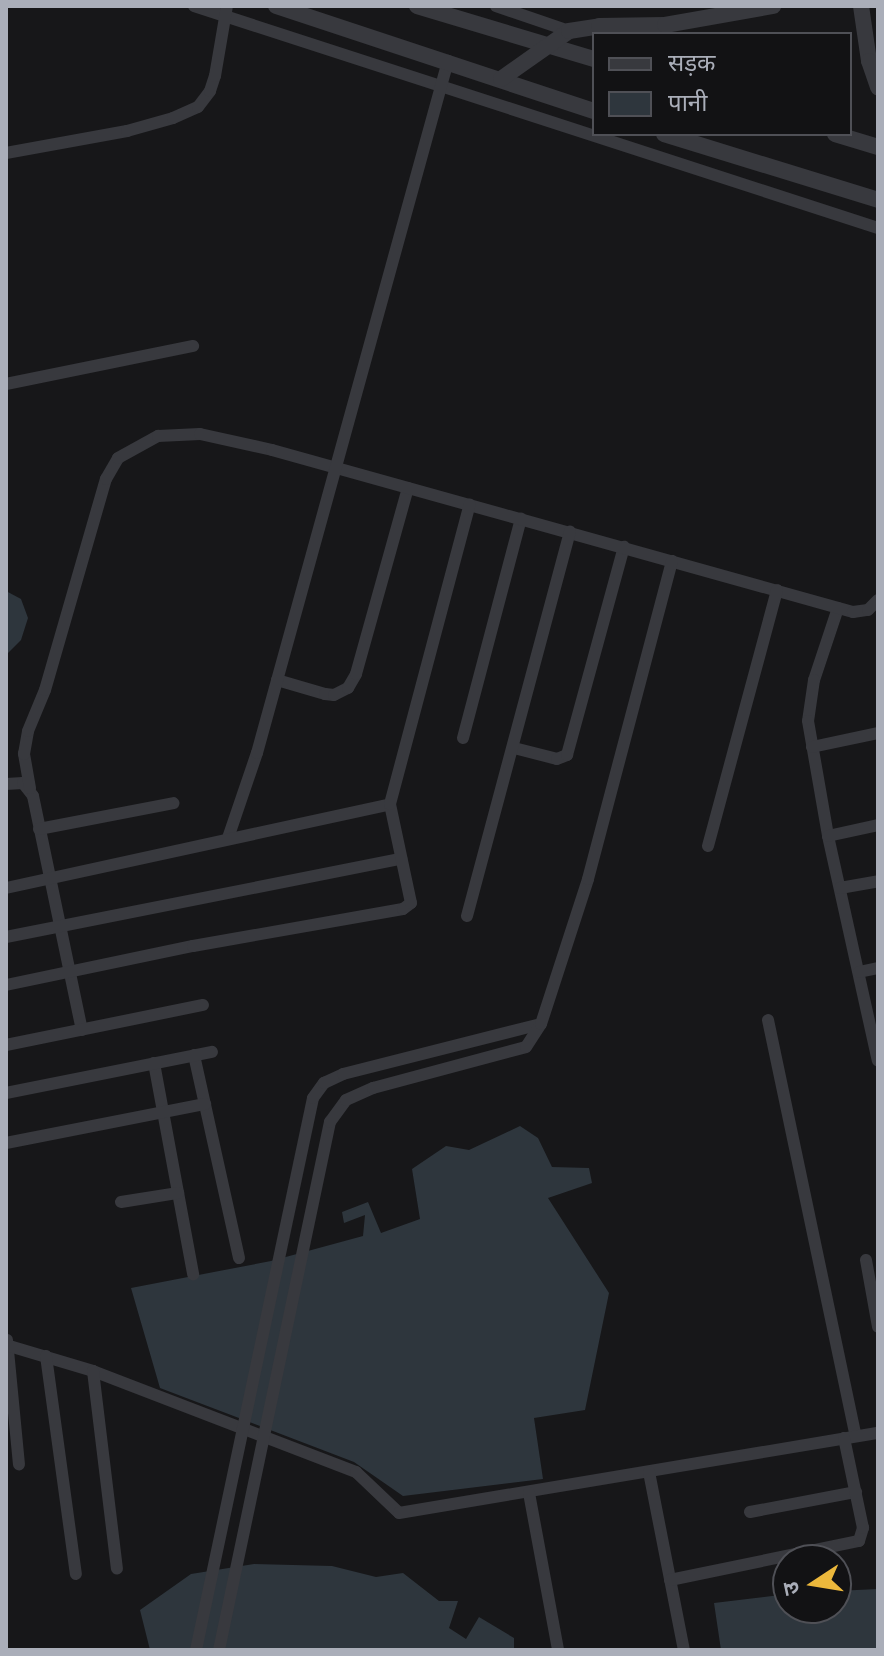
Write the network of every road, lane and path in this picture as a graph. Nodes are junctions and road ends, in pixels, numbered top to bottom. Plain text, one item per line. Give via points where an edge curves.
1 (194, 6) edge
2 (276, 6) edge
3 (417, 6) edge
4 (773, 6) edge
5 (861, 6) edge
6 (502, 7) edge
7 (226, 11) edge
8 (569, 31) junction
9 (550, 46) junction
10 (592, 58) edge
11 (448, 61) junction
12 (501, 79) junction
13 (441, 85) junction
14 (878, 87) edge
15 (592, 110) edge
16 (592, 134) edge
17 (597, 136) edge
18 (670, 136) edge
19 (842, 136) edge
20 (878, 147) edge
21 (6, 153) edge
22 (878, 200) edge
23 (878, 228) edge
24 (193, 346) dead end
25 (6, 384) edge
26 (336, 469) junction
27 (408, 488) junction
28 (470, 504) junction
29 (521, 519) junction
30 (570, 532) junction
31 (624, 547) junction
32 (672, 561) junction
33 (777, 590) junction
34 (878, 600) edge
35 (838, 608) junction
36 (277, 680) junction
37 (878, 733) edge
38 (463, 738) dead end
39 (812, 747) junction
40 (514, 748) junction
41 (6, 784) edge
42 (30, 788) junction
43 (174, 803) dead end
44 (390, 804) junction
45 (878, 825) edge
46 (39, 829) junction
47 (828, 836) junction
48 (228, 838) junction
49 (708, 846) dead end
50 (401, 859) junction
51 (50, 880) junction
52 (878, 881) edge
53 (6, 888) edge
54 (840, 888) junction
55 (467, 916) dead end
56 (61, 926) junction
57 (6, 937) edge
58 (878, 968) edge
59 (70, 971) junction
60 (859, 972) junction
61 (6, 985) edge
62 (203, 1005) dead end
63 (768, 1020) dead end
64 (541, 1024) junction
65 (82, 1030) junction
66 (6, 1045) edge
67 (212, 1052) dead end
68 (194, 1055) junction
69 (878, 1061) edge
70 (154, 1063) junction
71 (6, 1093) edge
72 (205, 1104) junction
73 (163, 1112) junction
74 (6, 1143) edge
75 (178, 1193) junction
76 (121, 1202) dead end
77 (239, 1258) dead end
78 (866, 1260) dead end
79 (193, 1274) dead end
80 (878, 1327) edge
81 (7, 1342) edge
82 (46, 1356) junction
83 (93, 1371) junction
84 (244, 1431) junction
85 (878, 1433) edge
86 (850, 1437) junction
87 (266, 1440) junction
88 (19, 1464) dead end
89 (649, 1472) junction
90 (856, 1492) junction
91 (529, 1493) junction
92 (750, 1512) dead end
93 (117, 1569) dead end
94 (76, 1574) dead end
95 (670, 1580) junction
96 (196, 1650) edge
97 (219, 1650) edge
98 (558, 1650) edge
99 (684, 1650) edge

1 - 7 street
2 - 11 street
3 - 9 street
4 - 8 street via 665,25
5 - 14 street
6 - 8 street
7 - 13 street
7 - 21 street via 215,76 198,107 127,131
8 - 9 street
9 - 10 street
9 - 12 street
11 - 12 street
11 - 13 street
12 - 15 street
13 - 16 street
13 - 26 street
17 - 23 street
18 - 22 street
19 - 20 street
24 - 25 street
26 - 27 street
26 - 36 street
26 - 42 street via 185,432 148,439 118,458 106,479 45,690 28,731 24,754
27 - 28 street
27 - 36 street via 348,688 325,694
28 - 29 street
28 - 44 street
29 - 30 street
29 - 38 street
30 - 31 street
30 - 40 street
31 - 32 street
31 - 40 street via 567,755 557,759
32 - 33 street
32 - 64 street via 588,879
33 - 35 street
33 - 49 street
34 - 35 street via 861,612
35 - 39 street via 810,697
36 - 48 street
37 - 39 street
39 - 47 street
40 - 55 street
41 - 42 street
42 - 46 street
43 - 46 street
44 - 48 street
44 - 50 street
45 - 47 street
46 - 51 street
47 - 54 street
48 - 51 street
50 - 56 street
50 - 59 street via 412,898 403,909
51 - 53 street
51 - 56 street
52 - 54 street
54 - 60 street
56 - 57 street
56 - 59 street
58 - 60 street
59 - 61 street
59 - 65 street
60 - 69 street
62 - 65 street
63 - 86 street
64 - 84 street via 343,1074 324,1083 313,1098
64 - 87 street via 526,1047 373,1088 335,1110
65 - 66 street
67 - 68 street
68 - 70 street
68 - 72 street
70 - 71 street
70 - 73 street
72 - 73 street
72 - 77 street
73 - 74 street
73 - 75 street
75 - 76 street
75 - 79 street
78 - 80 street
81 - 82 street
81 - 88 street
82 - 83 street
82 - 94 street
83 - 84 street
83 - 93 street
84 - 87 street
84 - 96 street
85 - 86 street
86 - 89 street
86 - 90 street
87 - 91 street via 356,1472 399,1513
87 - 97 street
89 - 91 street
89 - 95 street
90 - 92 street
90 - 95 street via 863,1528 859,1541
91 - 98 street
95 - 99 street

